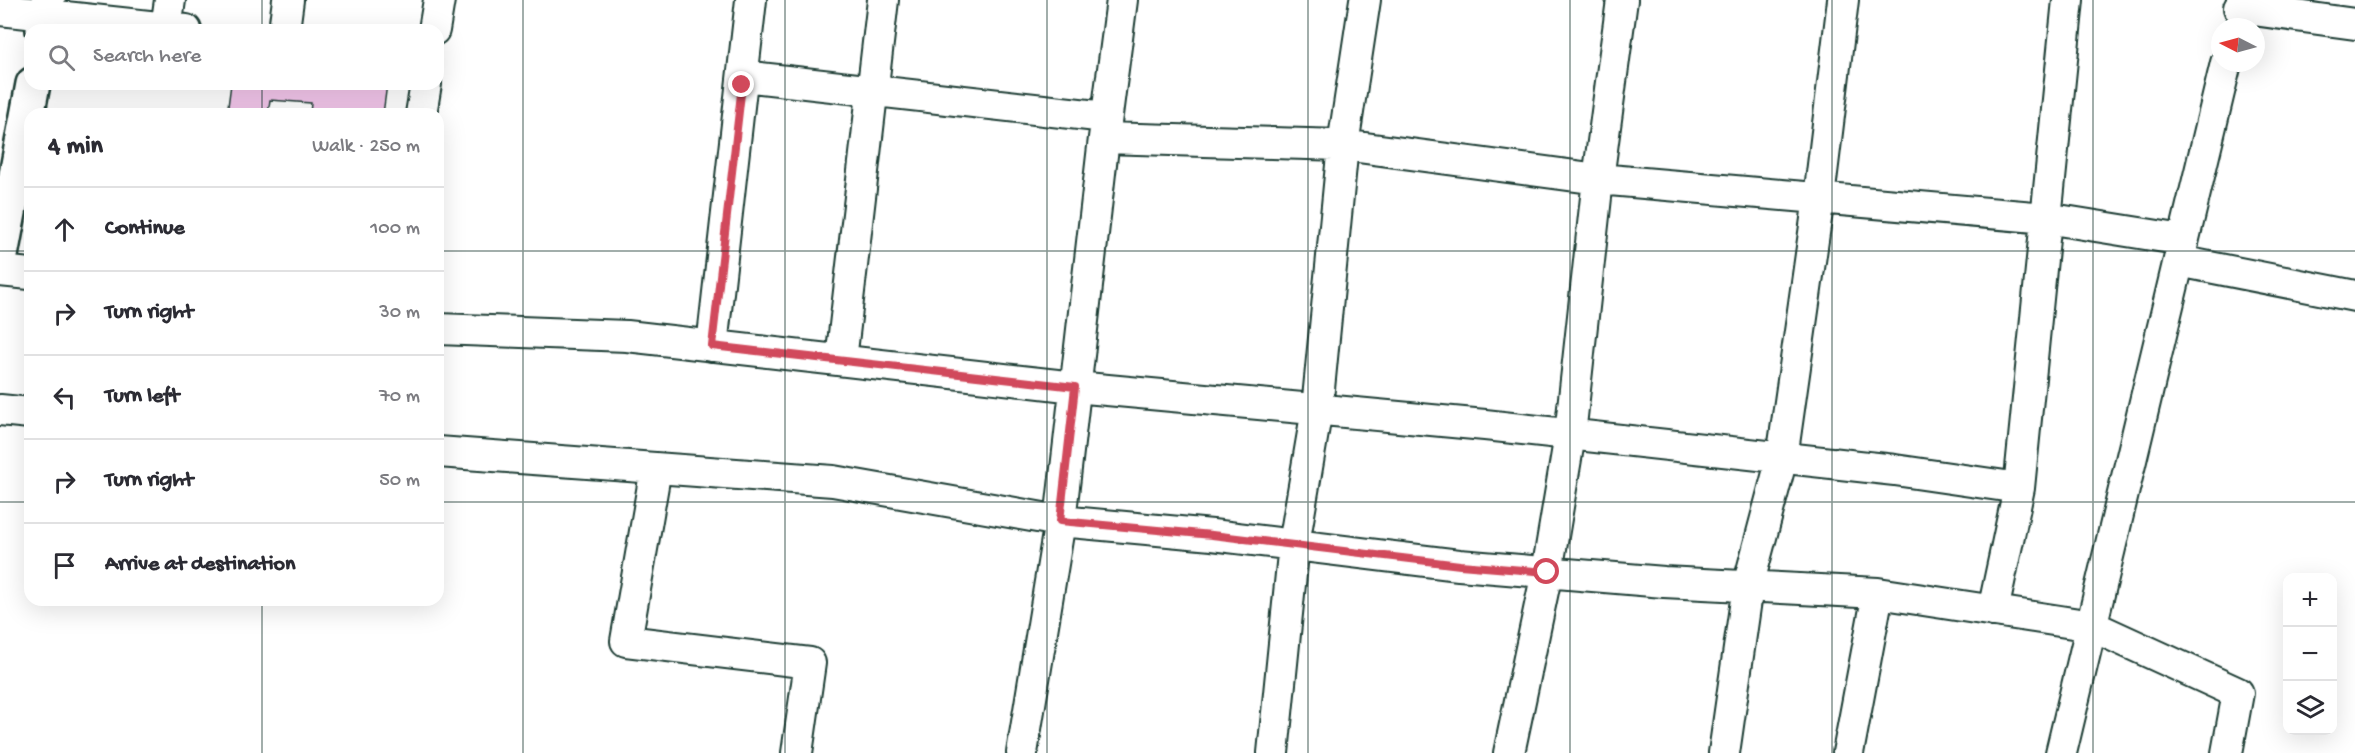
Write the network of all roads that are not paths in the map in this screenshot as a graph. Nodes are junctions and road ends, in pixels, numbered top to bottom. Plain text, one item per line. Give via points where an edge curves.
1 (288, 0) edge
2 (439, 0) edge
3 (751, 0) edge
4 (883, 0) edge
5 (1122, 0) edge
6 (1365, 0) edge
7 (1622, 0) edge
8 (1843, 0) edge
9 (2068, 0) edge
10 (0, 10) edge
11 (2238, 12) edge
12 (45, 15) edge
13 (174, 19) edge
14 (285, 24) edge
15 (435, 24) edge
16 (2355, 24) edge
17 (2224, 72) edge
18 (743, 76) junction
19 (32, 90) edge
20 (425, 90) edge
21 (872, 91) junction
22 (29, 108) edge
23 (422, 108) edge
24 (1105, 128) junction
25 (24, 132) edge
26 (1344, 145) junction
27 (1598, 179) junction
28 (1819, 198) junction
29 (2046, 218) junction
30 (2181, 251) junction
31 (0, 261) edge
32 (0, 271) edge
33 (24, 273) edge
34 (2355, 296) edge
35 (444, 329) edge
36 (712, 346) junction
37 (841, 360) junction
38 (1075, 387) junction
39 (1317, 409) junction
40 (0, 410) edge
41 (24, 412) edge
42 (1570, 435) junction
43 (444, 452) edge
44 (1782, 458) junction
45 (656, 468) junction
46 (2019, 488) junction
47 (1060, 521) junction
48 (1294, 544) junction
49 (1547, 572) junction
50 (1748, 586) junction
51 (1878, 593) junction
52 (1993, 611) junction
53 (2092, 626) junction
54 (797, 753) edge
55 (1022, 753) edge
56 (1273, 753) edge
57 (1509, 753) edge
58 (1724, 753) edge
59 (1848, 753) edge
60 (2061, 753) edge
61 (2227, 753) edge

1 - 14 street
2 - 15 street
3 - 18 street
4 - 21 street
5 - 24 street
6 - 26 street
7 - 27 street
8 - 28 street
9 - 29 street
10 - 12 street
11 - 16 street
12 - 13 street
17 - 30 street
18 - 21 street
18 - 36 street
19 - 22 street
20 - 23 street
21 - 24 street
21 - 37 street
24 - 26 street
24 - 38 street
25 - 31 street
26 - 27 street
26 - 39 street
27 - 28 street
27 - 42 street
28 - 29 street
28 - 44 street
29 - 30 street
29 - 46 street
30 - 34 street
30 - 53 street
32 - 33 street
35 - 36 street via 627,336
36 - 37 street
37 - 38 street
38 - 39 street
38 - 47 street
39 - 42 street
39 - 48 street
40 - 41 street
42 - 44 street
42 - 49 street
43 - 45 street
44 - 46 street
44 - 50 street
45 - 47 street via 833,481
45 - 54 street via 626,641 810,663
46 - 52 street
47 - 48 street
47 - 55 street
48 - 49 street
48 - 56 street
49 - 50 street
49 - 57 street
50 - 51 street
50 - 58 street
51 - 52 street
51 - 59 street
52 - 53 street
53 - 60 street
53 - 61 street via 2238,693

